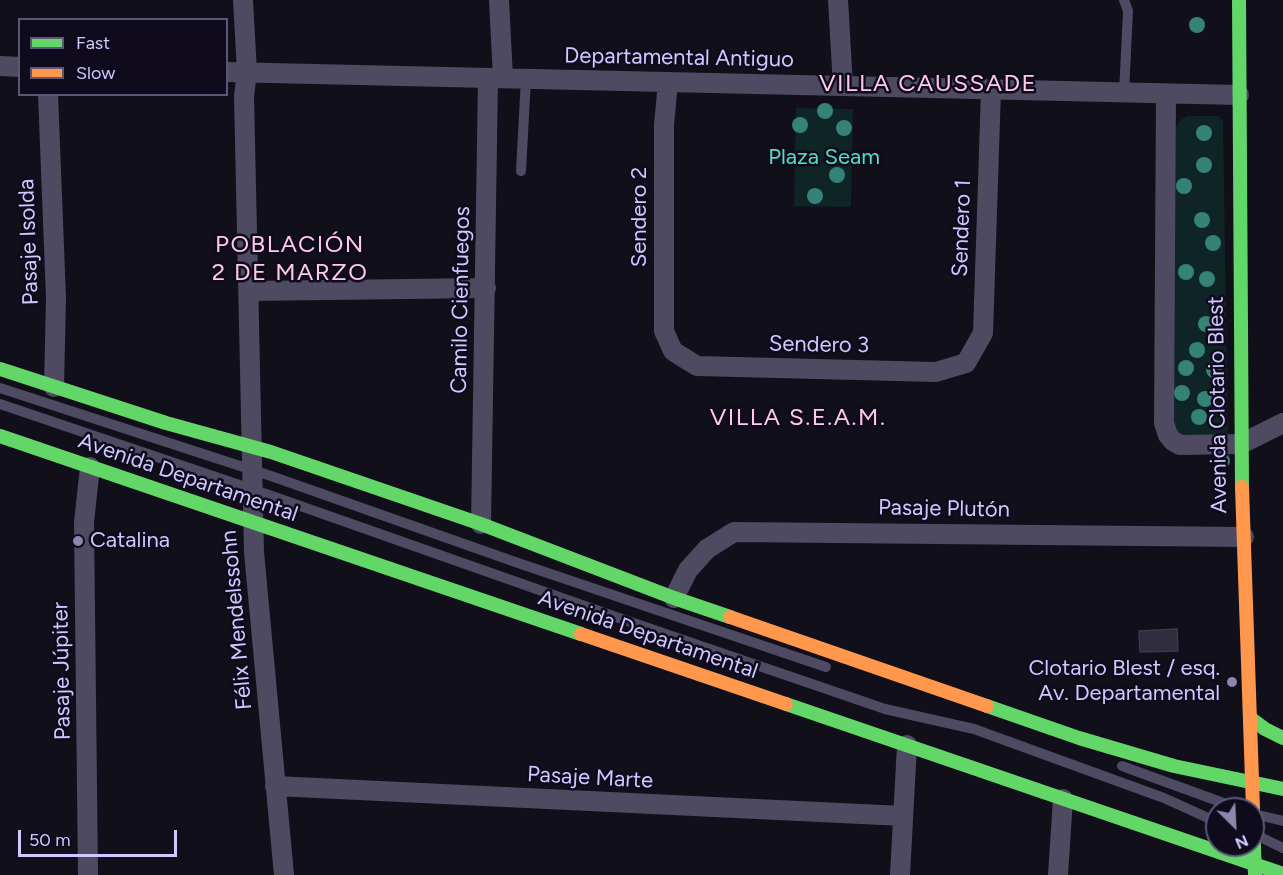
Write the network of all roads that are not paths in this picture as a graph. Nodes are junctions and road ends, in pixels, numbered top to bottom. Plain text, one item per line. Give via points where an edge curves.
1 (243, 0) edge
2 (499, 0) edge
3 (838, 0) edge
4 (1124, 0) edge
5 (1239, 0) edge
6 (0, 66) edge
7 (18, 67) edge
8 (228, 72) edge
9 (247, 72) junction
10 (495, 78) junction
11 (526, 78) junction
12 (668, 82) junction
13 (843, 86) junction
14 (991, 90) junction
15 (1124, 93) junction
16 (1166, 94) junction
17 (1239, 95) junction
18 (48, 96) edge
19 (521, 171) dead end
20 (486, 288) junction
21 (250, 291) junction
22 (673, 351) joint
23 (966, 363) joint
24 (0, 369) edge
25 (54, 387) junction
26 (0, 388) edge
27 (0, 404) edge
28 (1283, 423) edge
29 (0, 436) edge
30 (1241, 444) junction
31 (251, 447) junction
32 (90, 467) junction
33 (252, 480) junction
34 (253, 523) junction
35 (481, 524) junction
36 (1244, 537) junction
37 (674, 598) junction
38 (841, 672) dead end
39 (1250, 718) junction
40 (1283, 738) edge
41 (907, 746) junction
42 (1108, 761) dead end
43 (1252, 783) junction
44 (275, 786) junction
45 (1283, 789) edge
46 (1207, 797) edge
47 (1253, 797) edge
48 (1063, 799) junction
49 (903, 816) junction
50 (1205, 817) edge
51 (1265, 817) edge
52 (1283, 821) edge
53 (1265, 840) edge
54 (1283, 848) edge
55 (1255, 869) edge
56 (1283, 874) edge
57 (88, 875) edge
58 (284, 875) edge
59 (900, 875) edge
60 (1058, 875) edge

1 - 9 street, Félix Mendelssohn
2 - 10 street, Camilo Cienfuegos
3 - 13 street
4 - 15 lane via 1128,11
5 - 17 main road, Avenida Clotario Blest
6 - 7 street
8 - 9 street, Departamental Antiguo
9 - 10 street, Departamental Antiguo
9 - 21 street, Félix Mendelssohn via 244,96
10 - 11 street, Departamental Antiguo
10 - 20 street, Camilo Cienfuegos via 486,108
11 - 12 street, Departamental Antiguo
11 - 19 lane
12 - 13 street, Departamental Antiguo
12 - 22 street, Sendero 2 via 664,125 664,331
13 - 14 street, Departamental Antiguo
14 - 15 street, Departamental Antiguo
14 - 23 street, Sendero 1 via 983,333
15 - 16 street, Departamental Antiguo
16 - 17 street, Departamental Antiguo
16 - 30 street, Avenida Clotario Blest via 1164,423 1168,435 1180,445
17 - 30 main road, Avenida Clotario Blest
18 - 25 street, Pasaje Isolda via 56,298
20 - 21 street
20 - 35 street, Camilo Cienfuegos
21 - 31 street, Félix Mendelssohn
22 - 23 street, Sendero 3 via 697,366 936,372
24 - 25 main road, Avenida Departamental
25 - 31 main road, Avenida Departamental
26 - 33 lane
27 - 33 lane
28 - 30 street
29 - 32 main road, Avenida Departamental
30 - 36 main road, Avenida Clotario Blest
31 - 33 street, Félix Mendelssohn
31 - 35 main road, Avenida Departamental
32 - 34 main road, Avenida Departamental
32 - 57 street, Pasaje Júpiter via 84,522
33 - 34 street, Félix Mendelssohn
33 - 38 lane via 521,564
33 - 50 lane via 627,621 885,709 984,733 1154,794
34 - 41 main road, Avenida Departamental
34 - 44 street, Félix Mendelssohn
35 - 37 main road, Avenida Departamental
36 - 37 street, Pasaje Plutón via 734,532 707,549 688,570
36 - 39 main road, Avenida Clotario Blest
37 - 43 main road, Avenida Departamental via 1124,752
39 - 40 main road
39 - 43 main road, Avenida Clotario Blest
41 - 48 main road, Avenida Departamental
41 - 49 street
42 - 46 lane
43 - 45 main road, Avenida Departamental
43 - 47 main road, Avenida Clotario Blest
44 - 49 street, Pasaje Marte
44 - 58 street, Félix Mendelssohn
48 - 55 main road, Avenida Departamental
48 - 60 street
49 - 59 street
51 - 52 lane
53 - 54 lane
55 - 56 main road, Avenida Departamental

